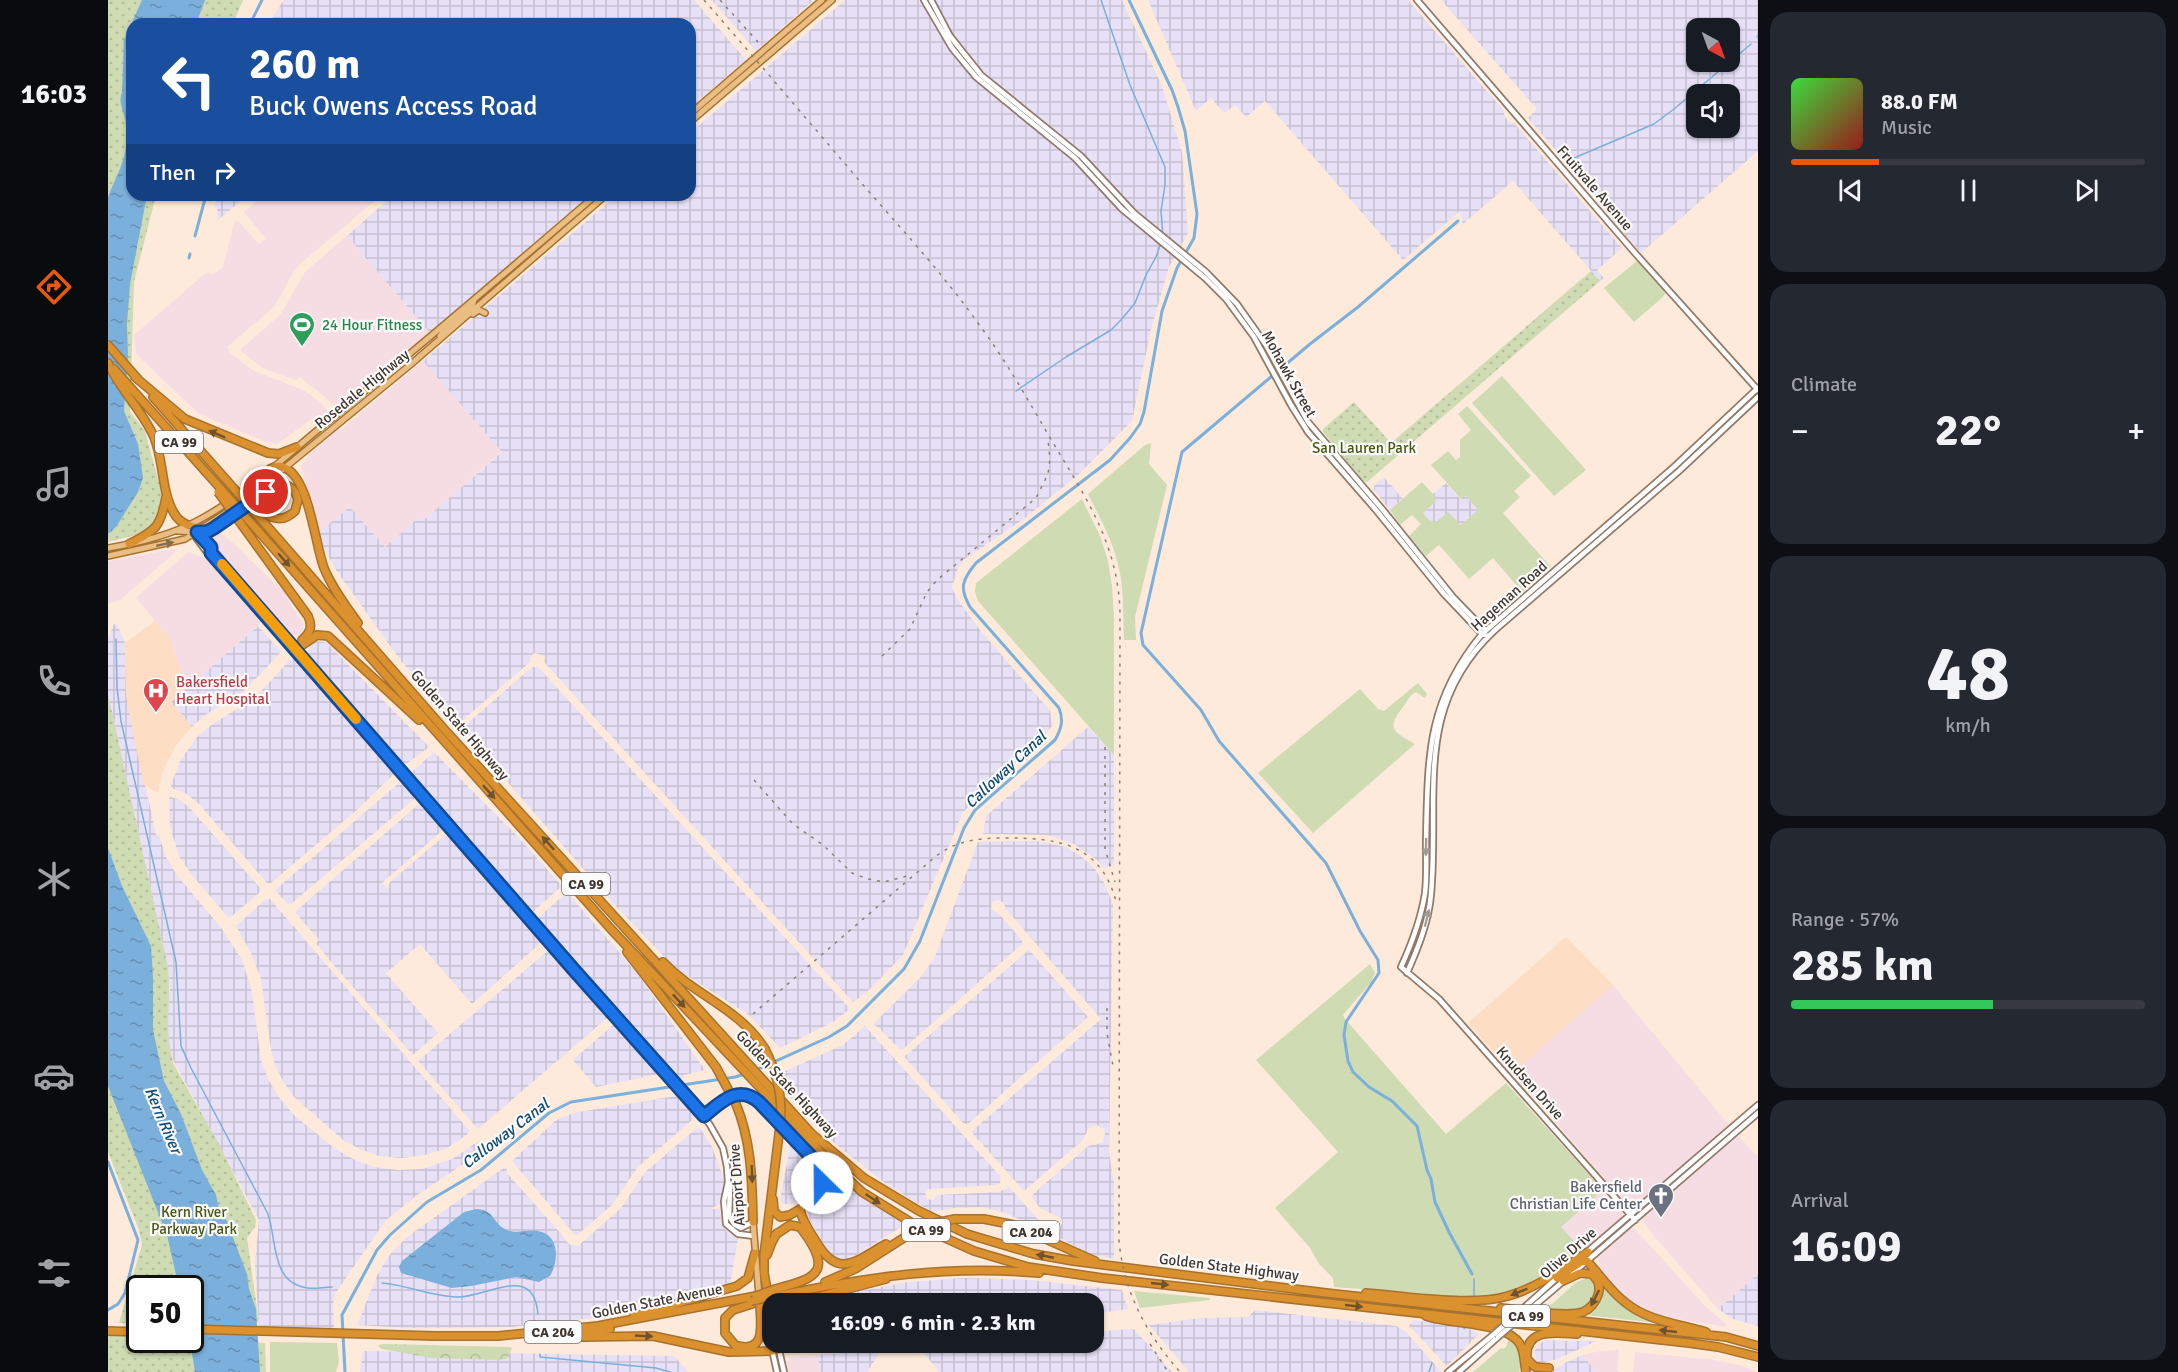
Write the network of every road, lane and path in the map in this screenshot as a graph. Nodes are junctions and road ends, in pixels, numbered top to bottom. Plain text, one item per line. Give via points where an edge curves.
1 (822, 0) edge
2 (832, 0) edge
3 (924, 0) edge
4 (932, 0) edge
5 (1417, 0) edge
6 (696, 109) edge
7 (696, 117) edge
8 (589, 201) edge
9 (599, 201) edge
10 (551, 234) junction
11 (548, 245) junction
12 (1182, 256) junction
13 (1187, 260) junction
14 (1217, 290) junction
15 (474, 300) junction
16 (1242, 310) junction
17 (485, 313) dead end
18 (1240, 317) junction
19 (438, 340) junction
20 (108, 345) edge
21 (1266, 345) junction
22 (108, 363) edge
23 (1278, 374) junction
24 (135, 377) junction
25 (1758, 389) edge
26 (1758, 398) edge
27 (1289, 402) junction
28 (1725, 419) junction
29 (1314, 430) junction
30 (1706, 445) junction
31 (297, 447) junction
32 (1332, 459) junction
33 (285, 467) junction
34 (270, 468) junction
35 (1365, 489) junction
36 (167, 494) junction
37 (254, 508) junction
38 (242, 519) junction
39 (1613, 519) junction
40 (205, 527) joint
41 (194, 530) junction
42 (129, 544) junction
43 (1593, 545) junction
44 (110, 548) edge
45 (111, 555) edge
46 (1543, 581) junction
47 (1522, 607) junction
48 (1484, 632) junction
49 (1488, 636) junction
50 (295, 650) junction
51 (379, 652) junction
52 (437, 735) junction
53 (619, 920) junction
54 (610, 928) junction
55 (1401, 967) joint
56 (1407, 973) junction
57 (1758, 1105) edge
58 (788, 1113) junction
59 (1758, 1113) edge
60 (704, 1116) junction
61 (1701, 1154) junction
62 (774, 1172) junction
63 (1688, 1174) junction
64 (728, 1182) junction
65 (800, 1209) junction
66 (1631, 1214) junction
67 (1635, 1220) junction
68 (753, 1222) junction
69 (913, 1231) junction
70 (775, 1235) junction
71 (754, 1236) junction
72 (1588, 1252) junction
73 (755, 1253) junction
74 (1587, 1261) junction
75 (1102, 1264) junction
76 (905, 1273) junction
77 (765, 1278) junction
78 (1102, 1278) junction
79 (1560, 1280) junction
80 (768, 1293) edge
81 (775, 1293) junction
82 (831, 1293) edge
83 (1326, 1293) junction
84 (762, 1297) edge
85 (754, 1300) junction
86 (1464, 1308) junction
87 (1415, 1312) junction
88 (762, 1317) edge
89 (598, 1326) junction
90 (108, 1329) edge
91 (126, 1329) edge
92 (204, 1331) edge
93 (353, 1336) junction
94 (1495, 1336) junction
95 (543, 1337) junction
96 (1726, 1337) junction
97 (1661, 1340) junction
98 (1758, 1346) edge
99 (762, 1349) edge
100 (776, 1353) edge
101 (778, 1353) edge
102 (1758, 1357) edge
103 (1526, 1361) junction
104 (1549, 1368) dead end
105 (777, 1372) edge
106 (784, 1372) edge
107 (1449, 1372) edge
108 (1459, 1372) edge
109 (1526, 1372) edge

1 - 6 main road
2 - 7 main road
3 - 12 main road, Mohawk Street via 952,48 976,77 1075,158 1122,209
4 - 12 main road, Mohawk Street via 950,36 981,75 1081,156 1134,213
5 - 25 main road, Fruitvale Avenue
8 - 10 main road, Rosedale Highway
9 - 11 main road, Rosedale Highway
10 - 11 main road
10 - 15 main road, Rosedale Highway
11 - 19 main road, Rosedale Highway
12 - 13 main road, Mohawk Street
13 - 14 main road, Mohawk Street
13 - 16 main road, Mohawk Street via 1214,279
14 - 16 main road
14 - 18 main road, Mohawk Street
15 - 19 main road
15 - 31 main road, Rosedale Highway
16 - 21 main road
17 - 19 main road via 479,310
18 - 21 main road
18 - 23 main road, Mohawk Street
19 - 33 main road, Rosedale Highway
20 - 24 highway, CA 99
21 - 23 main road
22 - 36 highway via 155,440
22 - 38 highway, Golden State Highway / CA 99, bridge
23 - 27 main road, Mohawk Street
23 - 29 main road
31 -> 24 highway via 279,454 268,453 191,422
24 - 37 highway, Golden State Highway / CA 99, bridge
25 - 28 main road, Hageman Road
26 - 30 main road, Hageman Road
27 - 29 main road via 1308,428
27 - 32 main road, Mohawk Street
28 - 30 main road
28 - 39 main road, Hageman Road
29 - 35 main road
30 - 43 main road, Hageman Road
31 - 34 main road, Rosedale Highway
32 - 35 main road
32 - 48 main road, Mohawk Street via 1444,594
33 - 34 highway
33 - 40 main road, Rosedale Highway
33 - 51 highway via 302,486 326,573
34 - 41 main road, Rosedale Highway via 200,519
35 - 48 main road, Mohawk Street
36 - 41 highway via 174,514
36 - 42 highway via 164,514 156,526
37 - 41 highway via 271,518 283,519 295,511 298,500 291,487 275,485 207,532
37 - 51 highway, Golden State Highway / CA 99
38 - 50 highway via 310,620 310,632
38 -> 52 highway, Golden State Highway / CA 99
39 - 43 main road
39 - 46 main road, Hageman Road
40 - 41 highway
41 - 42 main road, Rosedale Highway
45 -> 41 main road, Rosedale Highway via 176,542
41 - 50 main road
42 - 44 main road, Rosedale Highway
43 - 47 main road, Hageman Road
46 - 47 main road via 1521,603
46 - 48 main road, Hageman Road
47 - 49 main road, Hageman Road
48 - 49 main road, Mohawk Street
48 -> 55 main road, Hageman Road via 1452,676 1434,723 1429,755 1425,890 1419,920
56 -> 49 main road, Hageman Road via 1425,925 1431,894 1436,738 1456,681
50 - 52 highway via 317,634 328,636
50 - 60 main road
53 -> 51 highway, Golden State Highway / CA 99
52 -> 54 highway, Golden State Highway / CA 99
53 - 58 highway, Golden State Highway / CA 99
53 - 62 highway, Airport Drive, bridge via 676,976 739,1018 765,1049 775,1071 781,1114
54 -> 58 highway, Golden State Highway / CA 99
54 -> 68 highway, Airport Drive, bridge via 716,1067 736,1104 751,1158
55 - 56 main road, Knudsen Drive
56 - 66 main road, Knudsen Drive via 1439,999
57 - 61 main road, Olive Drive
75 -> 58 highway, Golden State Highway / CA 99 via 1021,1251 967,1234 929,1216 864,1178
58 -> 78 highway, Golden State Highway / CA 99 via 862,1192 912,1223 1001,1260
59 - 63 main road, Olive Drive
60 - 64 main road via 723,1148
60 - 65 main road via 724,1099 738,1094 752,1096 759,1102 822,1171 821,1187
61 - 63 main road
61 - 66 main road, Olive Drive
62 - 65 highway via 772,1204 776,1214 785,1217
62 - 77 highway, Airport Drive via 765,1232
63 - 67 main road, Olive Drive
64 - 68 main road via 730,1220 741,1228
64 - 71 main road via 724,1201 726,1224 738,1234
65 - 69 highway via 825,1256 838,1264 855,1262
65 - 70 highway
66 - 67 main road, Knudsen Drive
66 - 72 main road, Olive Drive
67 - 74 main road, Olive Drive
68 - 71 main road, Airport Drive
69 - 75 highway, CA 204, bridge via 955,1219 984,1219 1014,1225
69 - 81 highway, Golden State Avenue / CA 204 via 844,1275
70 - 77 highway
70 - 81 highway via 790,1224 800,1227 819,1264 807,1280
71 - 73 main road, Airport Drive
72 - 79 main road, Olive Drive
72 -> 83 highway via 1531,1287 1495,1299
73 - 85 main road, Airport Drive
73 - 89 highway via 748,1278 737,1286
74 - 79 highway
74 - 96 highway via 1638,1312
75 - 83 highway, Golden State Highway / CA 99
76 - 78 highway, Golden State Avenue / CA 204 via 977,1270
76 - 81 highway, Golden State Avenue / CA 204
76 - 82 highway
77 - 80 highway, Airport Drive
78 -> 87 highway, Golden State Highway / CA 99
79 -> 86 highway via 1580,1273 1591,1274 1599,1284 1597,1299 1588,1309 1575,1314
79 - 94 main road, Olive Drive, bridge
83 - 86 highway, Golden State Highway / CA 99
84 - 85 highway, Golden State Avenue / CA 204, bridge
85 - 85 highway via 762,1328 759,1338 751,1345 735,1345 725,1333 725,1318
85 - 88 main road, Airport Drive
85 - 89 highway, Golden State Avenue / CA 204
85 - 95 highway, Golden State Avenue / CA 204 via 616,1328
96 -> 86 highway, Golden State Highway / CA 99
87 - 97 highway, Golden State Highway / CA 99
87 - 103 highway via 1506,1332 1520,1345
89 - 93 highway, Golden State Avenue / CA 204 via 498,1336
90 - 91 highway
92 - 93 highway, Golden State Avenue / CA 204
93 - 95 highway, Golden State Avenue / CA 204 via 472,1341
94 - 107 main road, Olive Drive
94 - 108 main road, Olive Drive
95 -> 99 highway via 642,1336 729,1352
96 - 98 highway, Golden State Highway / CA 99
97 - 102 highway, Golden State Highway / CA 99
97 - 103 highway via 1544,1333 1534,1337 1527,1347
100 - 105 main road, Airport Drive
101 - 106 main road, Airport Drive
103 - 104 highway via 1535,1367
103 - 109 highway

